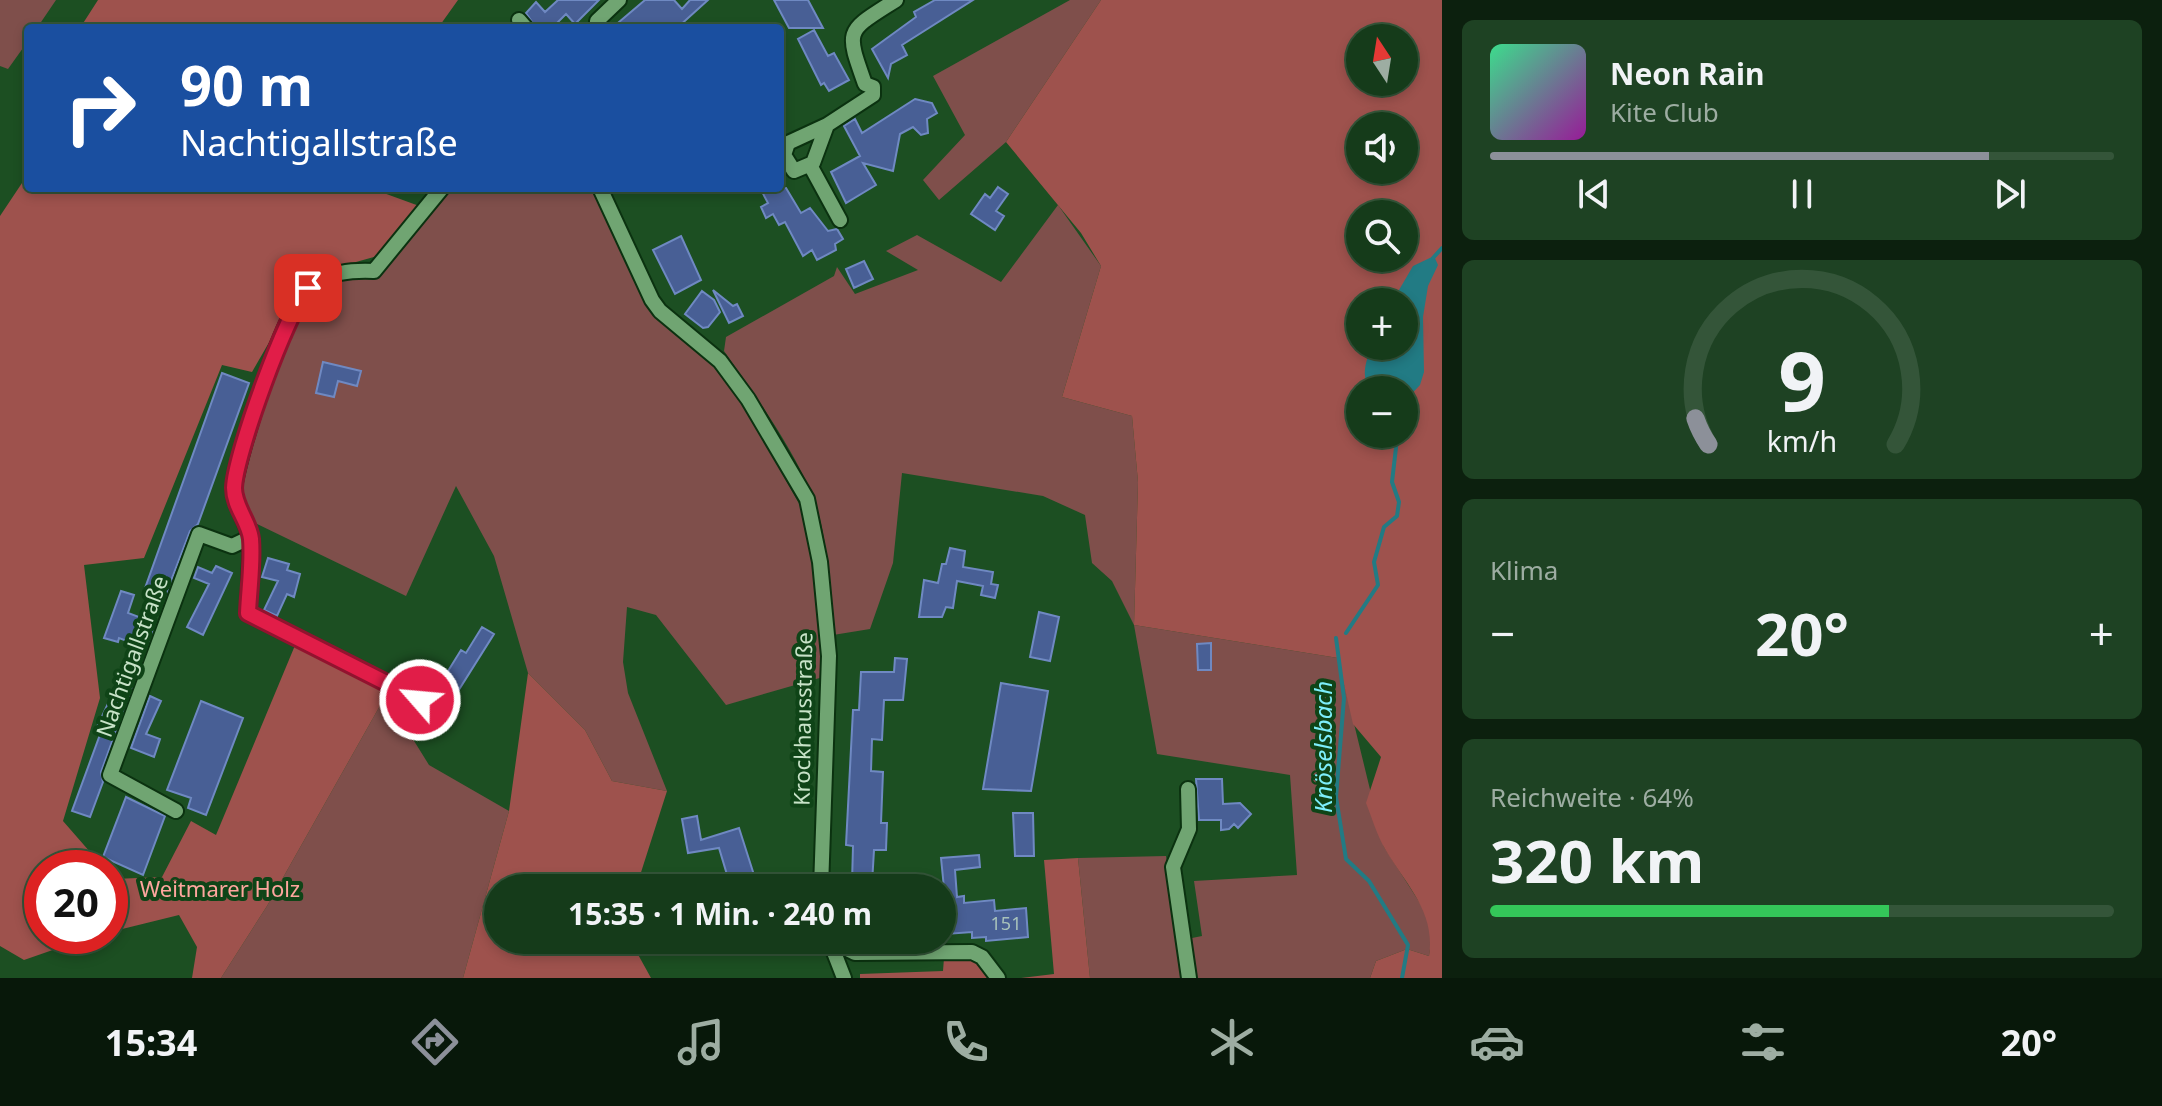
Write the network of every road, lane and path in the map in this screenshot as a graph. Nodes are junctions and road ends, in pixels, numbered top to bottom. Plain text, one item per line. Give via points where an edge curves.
1 (896, 0) edge
2 (614, 2) edge
3 (597, 24) edge
4 (827, 125) junction
5 (810, 165) junction
6 (439, 192) edge
7 (602, 192) edge
8 (840, 220) dead end
9 (251, 537) junction
10 (420, 700) dead end
11 (1188, 789) dead end
12 (176, 811) dead end
13 (821, 874) edge
14 (956, 952) edge
15 (834, 954) edge
16 (844, 978) edge
17 (998, 978) edge
18 (1189, 978) edge

1 - 4 street via 851,34 865,91
2 - 3 street
4 - 5 street
4 - 5 street via 788,143 784,155 794,171
5 - 8 street
6 - 9 street via 374,271 321,279 297,301 236,474 236,502
7 - 13 street, Krockhausstraße via 652,300 720,361 807,499 820,562 829,656
9 - 10 street via 248,613
9 - 12 street, Nachtigallstraße via 232,546 199,534 110,775
11 - 18 street via 1189,829 1173,867
14 - 17 street via 982,957
15 - 16 street

